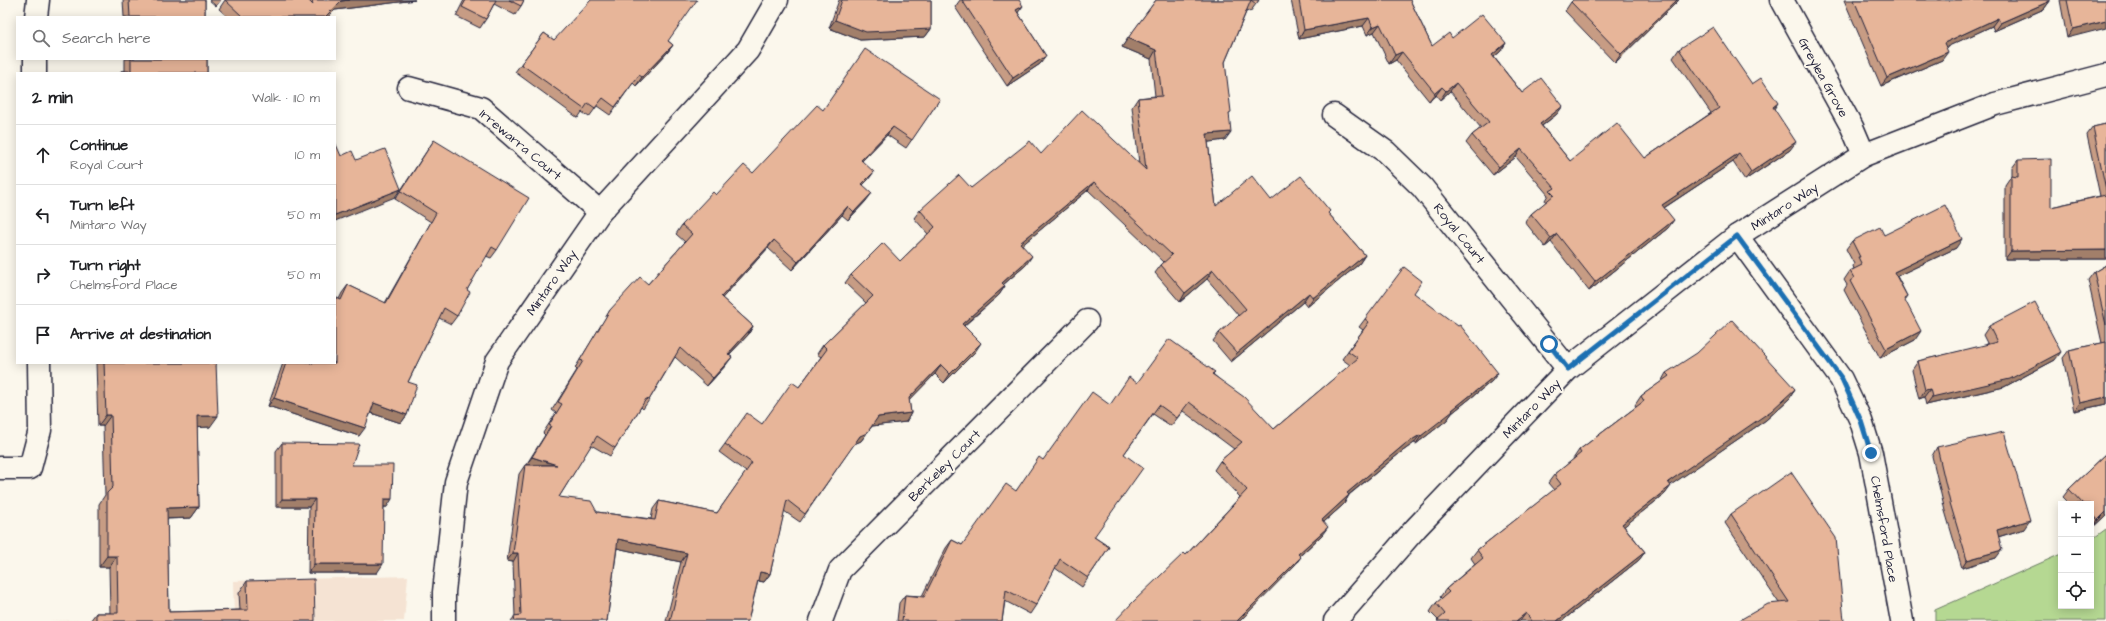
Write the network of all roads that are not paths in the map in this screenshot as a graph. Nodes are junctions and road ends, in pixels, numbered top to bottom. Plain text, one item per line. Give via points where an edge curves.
1 (38, 0) edge
2 (777, 0) edge
3 (1782, 0) edge
4 (36, 16) edge
5 (35, 60) edge
6 (35, 72) edge
7 (2106, 75) edge
8 (409, 88) dead end
9 (1334, 115) dead end
10 (1864, 155) junction
11 (600, 212) junction
12 (1737, 236) junction
13 (1087, 321) dead end
14 (39, 364) edge
15 (1568, 369) junction
16 (0, 468) edge
17 (444, 621) edge
18 (821, 621) edge
19 (1335, 621) edge
20 (1902, 621) edge

1 - 4 street
2 - 11 street, Mintaro Way via 748,50
3 - 10 street, Greylea Grove via 1852,127
5 - 6 street
7 - 10 street, Mintaro Way via 1995,104
8 - 11 street, Irrewarra Court via 481,108
9 - 15 street, Royal Court via 1386,152 1422,187
10 - 12 street, Mintaro Way
11 - 17 street, Mintaro Way via 497,360 456,482 444,592
12 - 15 street, Mintaro Way
12 - 20 street, Chelmsford Place via 1842,379 1861,421 1871,453
13 - 18 street, Berkeley Court via 840,570
14 - 16 street via 40,430 30,468
15 - 19 street, Mintaro Way via 1416,528

